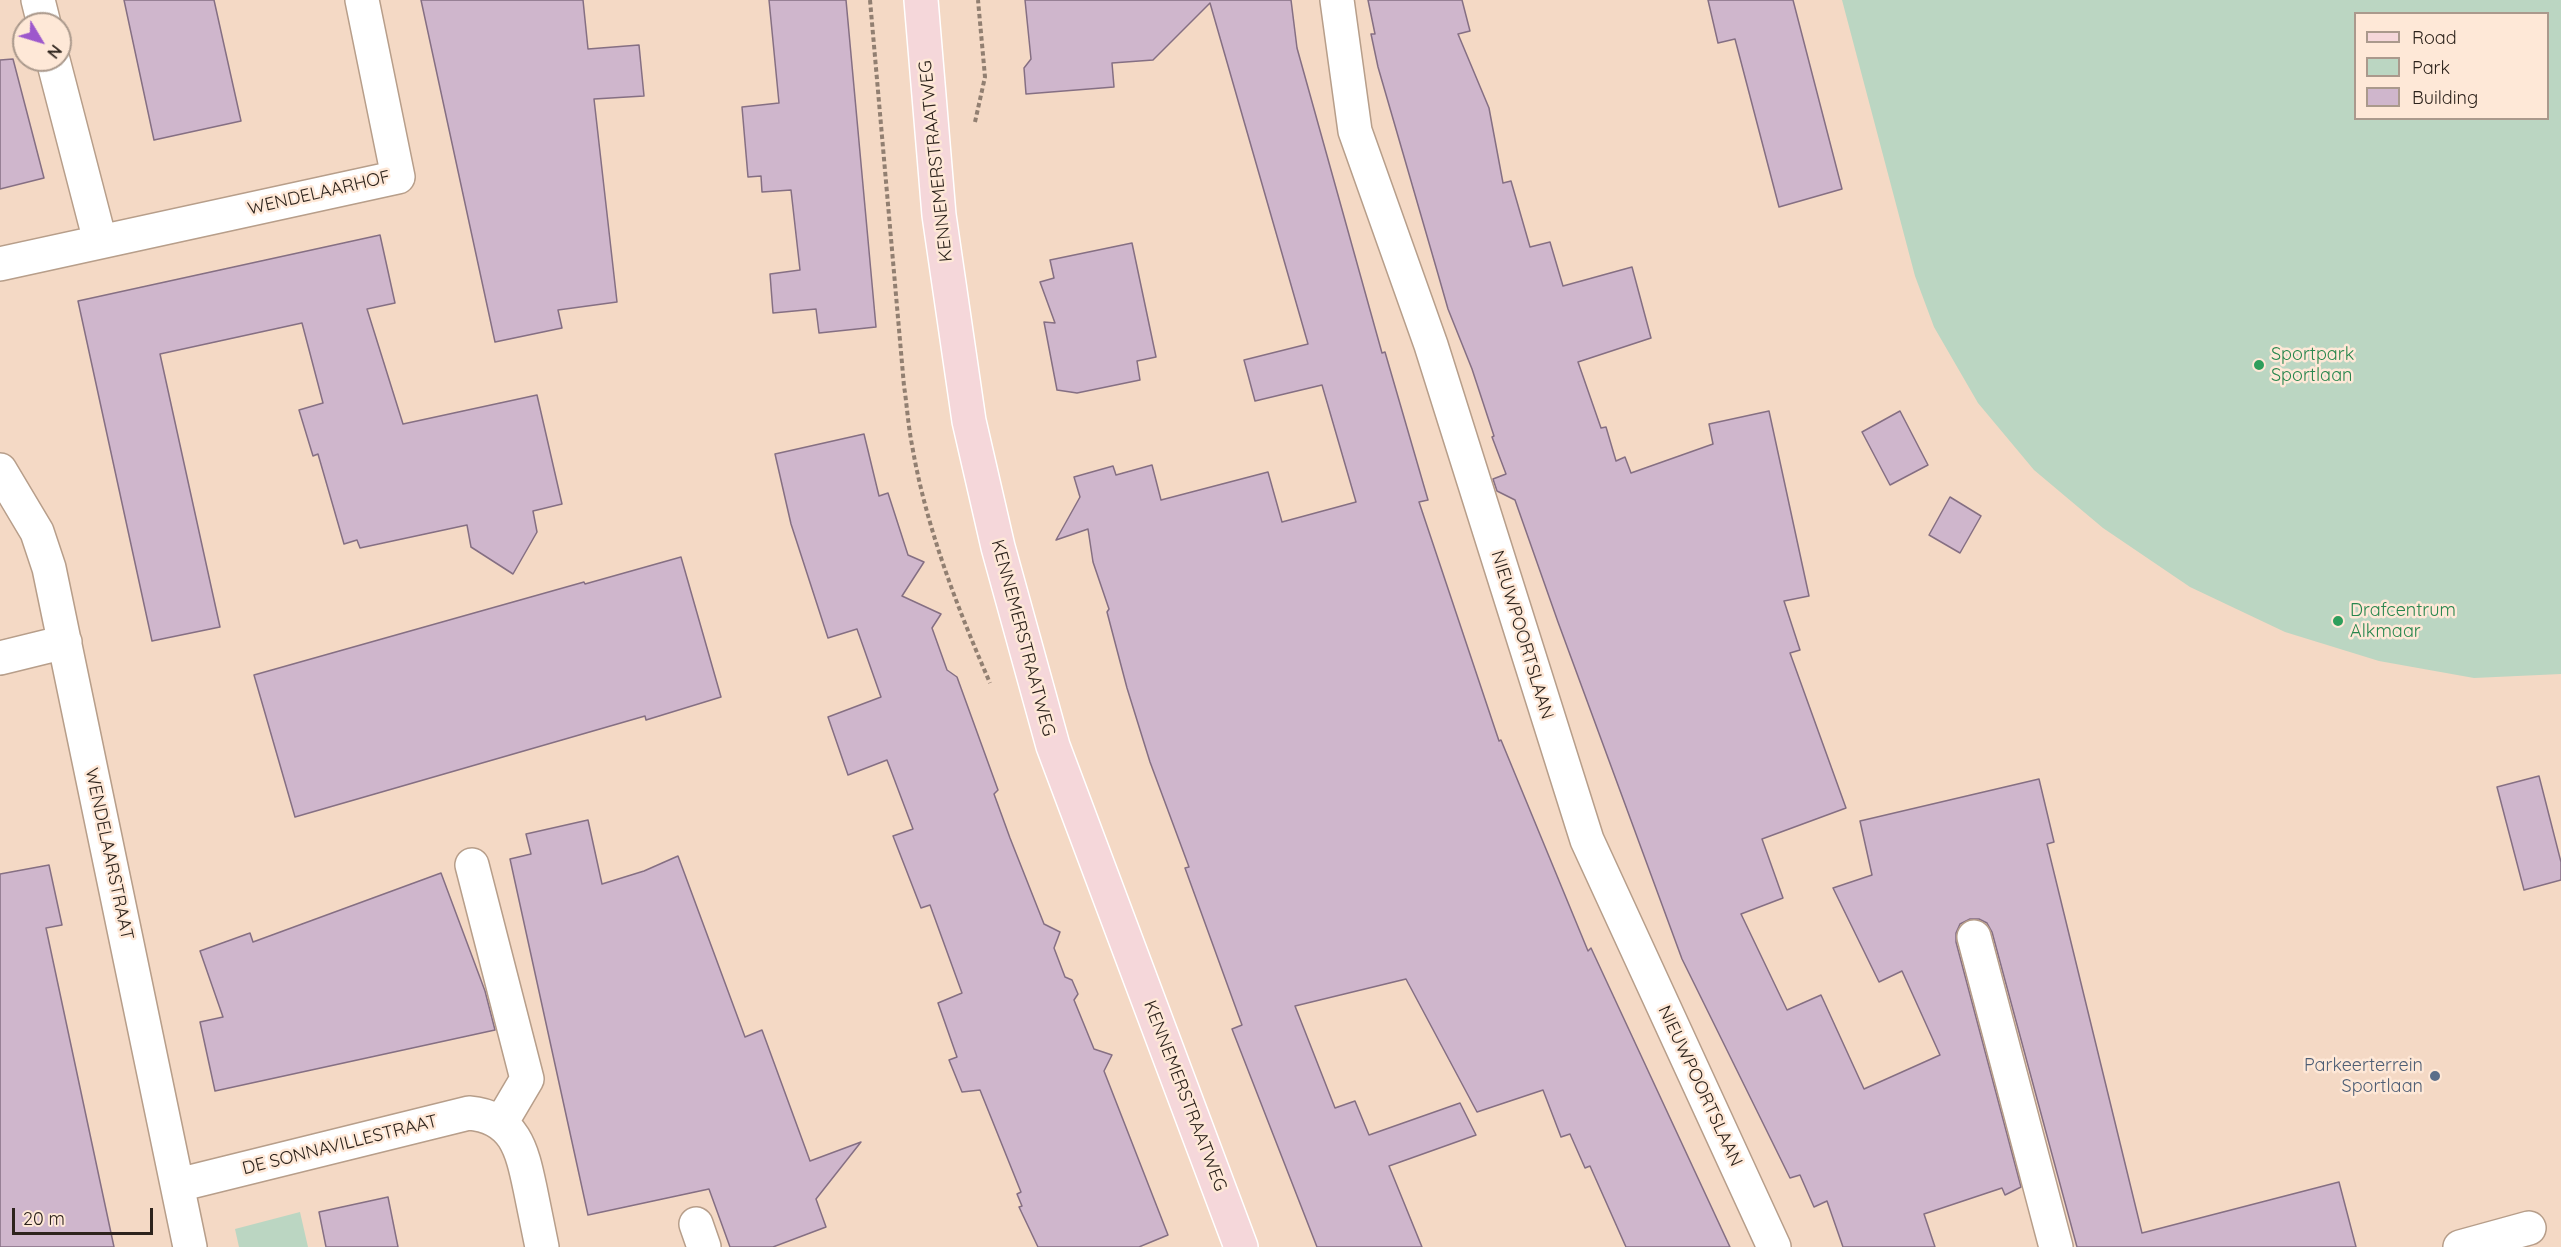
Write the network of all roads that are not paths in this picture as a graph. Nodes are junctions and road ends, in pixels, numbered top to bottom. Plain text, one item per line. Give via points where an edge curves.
1 (362, 0) edge
2 (921, 0) edge
3 (1337, 0) edge
4 (56, 72) edge
5 (100, 241) junction
6 (0, 264) edge
7 (0, 470) edge
8 (65, 642) junction
9 (0, 658) edge
10 (472, 865) dead end
11 (1974, 937) dead end
12 (501, 1123) junction
13 (178, 1185) junction
14 (2529, 1228) dead end
15 (190, 1247) edge
16 (542, 1247) edge
17 (1241, 1247) edge
18 (1774, 1247) edge
19 (2056, 1247) edge
20 (2460, 1247) edge

1 - 5 street, WENDELAARHOF via 398,177
2 - 17 main road, KENNEMERSTRAATWEG via 939,215 969,421 998,546 1053,747
3 - 18 street, NIEUWPOORTSLAAN via 1355,131 1431,345 1587,840
4 - 5 street
5 - 6 street, WENDELAARHOF
7 - 8 street, WENDELAARSTRAAT via 37,532
8 - 9 street
8 - 13 street, WENDELAARSTRAAT
10 - 12 street via 527,1079
11 - 19 street
12 - 13 street, DE SONNAVILLESTRAAT via 469,1113
12 - 16 street via 522,1150
13 - 15 street, WENDELAARSTRAAT
14 - 20 street

